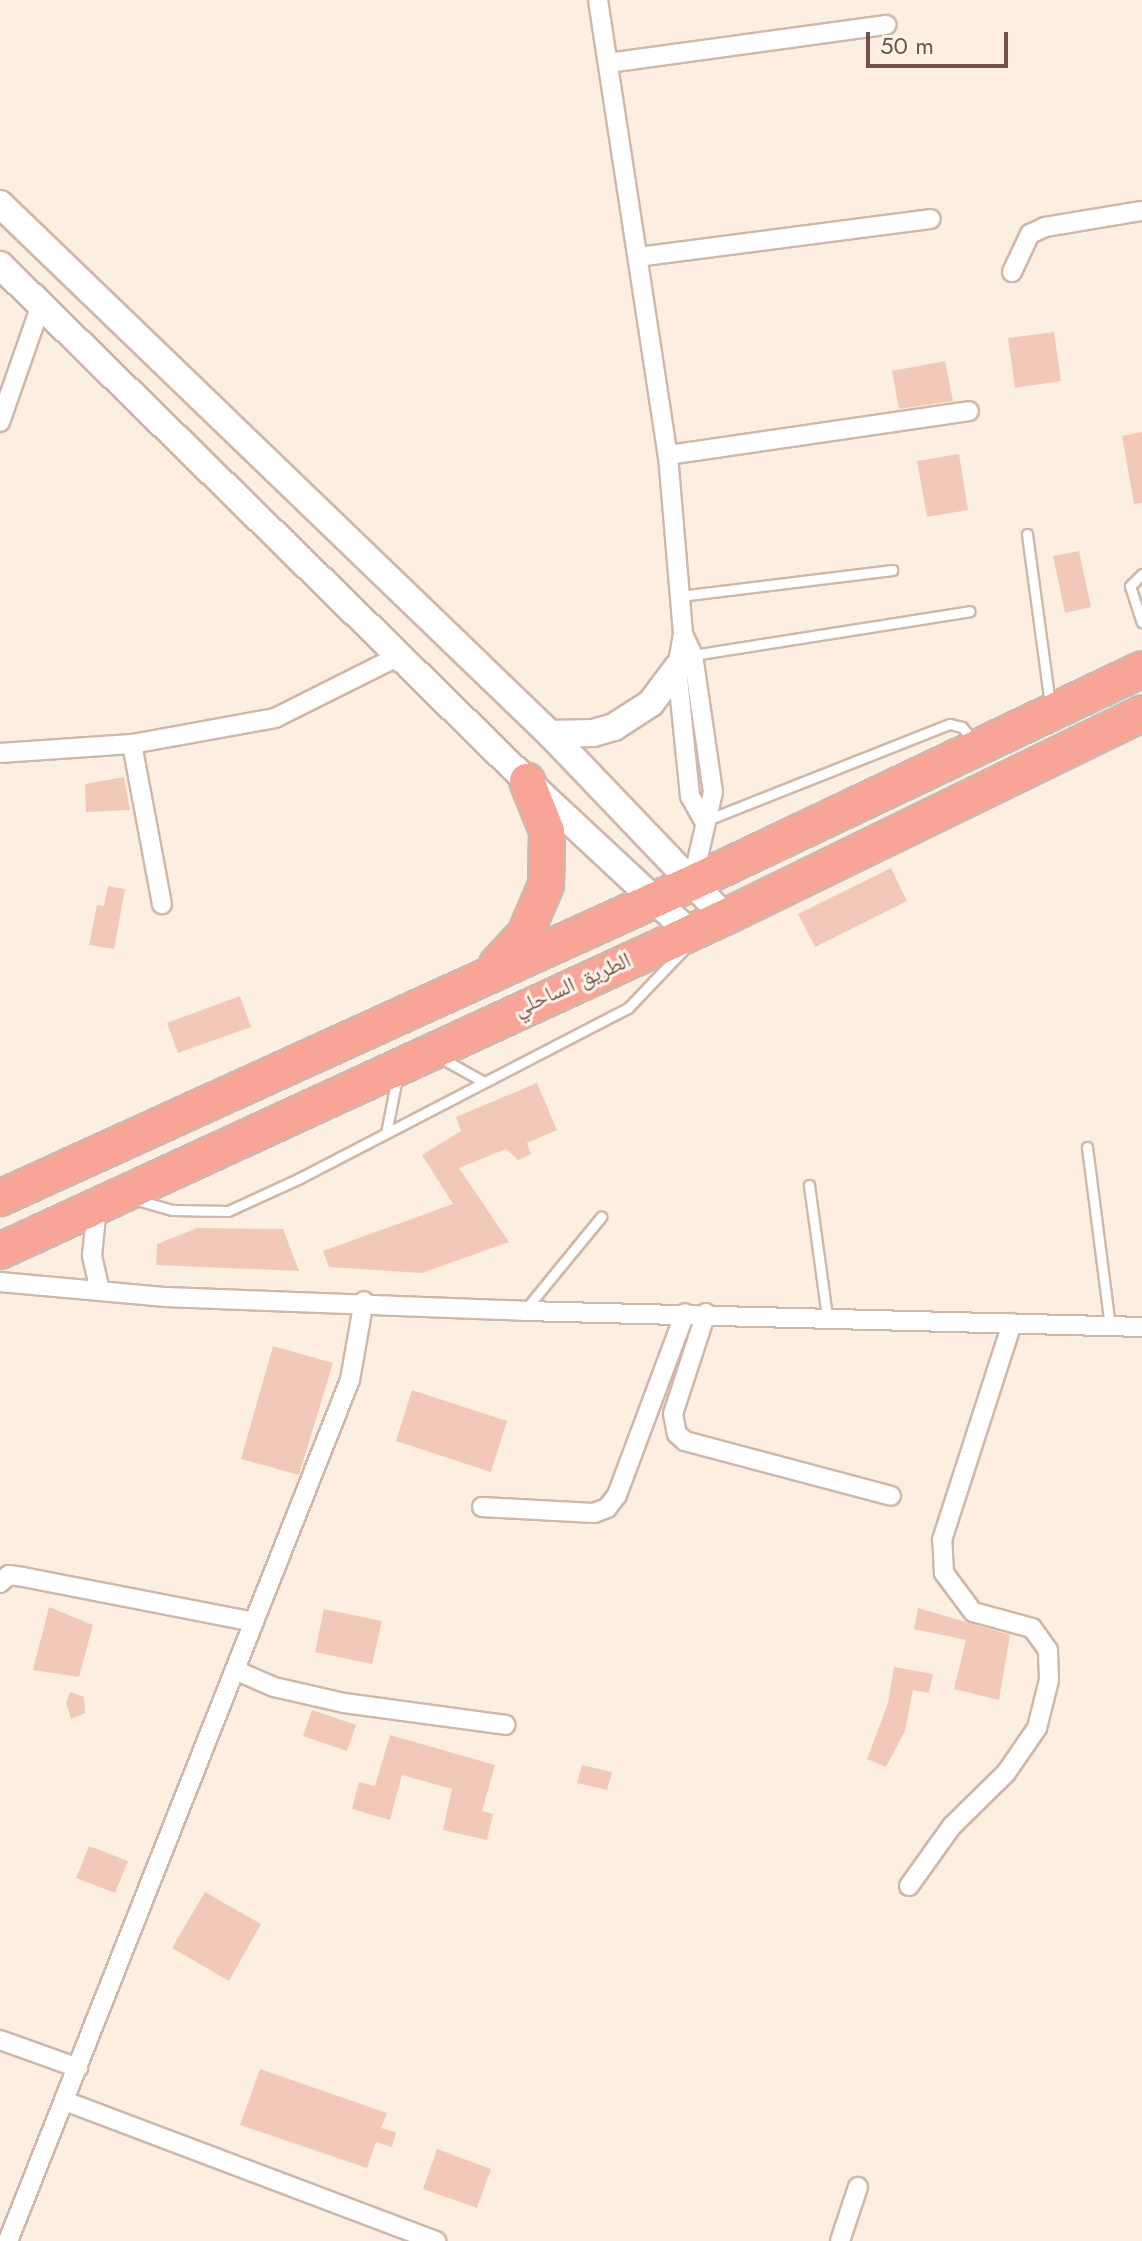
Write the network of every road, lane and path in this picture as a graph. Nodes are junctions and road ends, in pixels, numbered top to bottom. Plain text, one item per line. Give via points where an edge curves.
1 (598, 0) edge
2 (886, 25) dead end
3 (608, 63) junction
4 (0, 204) edge
5 (1142, 211) edge
6 (931, 219) dead end
7 (638, 257) junction
8 (0, 265) edge
9 (1012, 272) dead end
10 (41, 305) junction
11 (969, 411) dead end
12 (0, 422) edge
13 (668, 455) junction
14 (1027, 534) dead end
15 (892, 570) dead end
16 (1142, 574) edge
17 (680, 596) junction
18 (970, 611) dead end
19 (1142, 622) edge
20 (401, 655) junction
21 (685, 661) junction
22 (1142, 669) edge
23 (1051, 713) junction
24 (1142, 714) edge
25 (550, 734) junction
26 (132, 744) junction
27 (978, 748) junction
28 (0, 753) edge
29 (527, 781) junction
30 (704, 821) junction
31 (692, 883) junction
32 (653, 898) junction
33 (162, 904) dead end
34 (725, 917) junction
35 (689, 932) junction
36 (488, 972) junction
37 (414, 1058) junction
38 (484, 1082) junction
39 (386, 1133) junction
40 (1087, 1147) dead end
41 (809, 1185) dead end
42 (0, 1198) edge
43 (109, 1201) junction
44 (601, 1217) dead end
45 (0, 1251) edge
46 (0, 1282) edge
47 (100, 1291) junction
48 (364, 1301) junction
49 (524, 1311) junction
50 (685, 1313) junction
51 (706, 1313) junction
52 (827, 1317) junction
53 (1012, 1323) junction
54 (1110, 1326) junction
55 (1142, 1327) edge
56 (891, 1496) dead end
57 (482, 1507) dead end
58 (0, 1583) edge
59 (254, 1622) junction
60 (235, 1670) junction
61 (506, 1725) dead end
62 (909, 1886) dead end
63 (0, 2040) edge
64 (78, 2068) junction
65 (65, 2101) junction
66 (858, 2187) dead end
67 (8, 2241) edge
68 (436, 2241) edge
69 (840, 2241) edge

1 - 3 street
2 - 3 street
3 - 7 street
4 - 25 main road
5 - 9 street via 1030,234
6 - 7 street
7 - 13 street
8 - 10 main road
10 - 12 street
10 - 20 main road
11 - 13 street
13 - 17 street
14 - 23 lane
15 - 17 lane
16 - 19 lane via 1130,586
17 - 21 street
18 - 21 lane
20 - 26 street via 275,718
20 - 29 main road
21 - 25 main road via 651,703 614,727 582,735
21 - 30 street via 690,796
22 - 23 highway, الطريق الساحلي
23 - 27 highway, الطريق الساحلي
24 - 34 highway, الطريق الساحلي
25 - 31 main road
26 - 28 street
26 - 33 street
27 - 30 lane via 962,727 950,724
27 - 31 highway, الطريق الساحلي
29 - 32 main road
29 - 36 highway via 547,831 546,885 525,934
30 - 31 street
31 - 32 highway, الطريق الساحلي
31 - 34 main road
32 - 35 main road
32 - 36 highway, الطريق الساحلي
34 - 35 highway, الطريق الساحلي
35 - 37 highway, الطريق الساحلي
35 - 38 lane via 680,956 628,1008
36 - 42 highway, الطريق الساحلي
37 - 38 lane
37 - 39 lane
37 - 43 highway, الطريق الساحلي
38 - 39 lane
39 - 43 lane via 228,1211
40 - 54 lane
41 - 52 lane
43 - 45 highway, الطريق الساحلي
43 - 47 street via 92,1256
44 - 49 lane
46 - 47 street
47 - 48 street
48 - 49 street
48 - 59 street via 350,1380
49 - 50 street
50 - 51 street
50 - 57 street via 617,1495 607,1508 594,1513
51 - 52 street
51 - 56 street via 673,1414 677,1434 685,1441
52 - 53 street
53 - 54 street
53 - 62 street via 942,1540 944,1573 973,1612 1032,1628 1048,1650 1049,1680 1029,1739 1006,1773 952,1826
54 - 55 street
58 - 59 street via 9,1575 23,1577
59 - 60 street
60 - 61 street via 274,1687 344,1703
60 - 64 street
63 - 64 street
64 - 65 street
65 - 67 street
65 - 68 street
66 - 69 street

